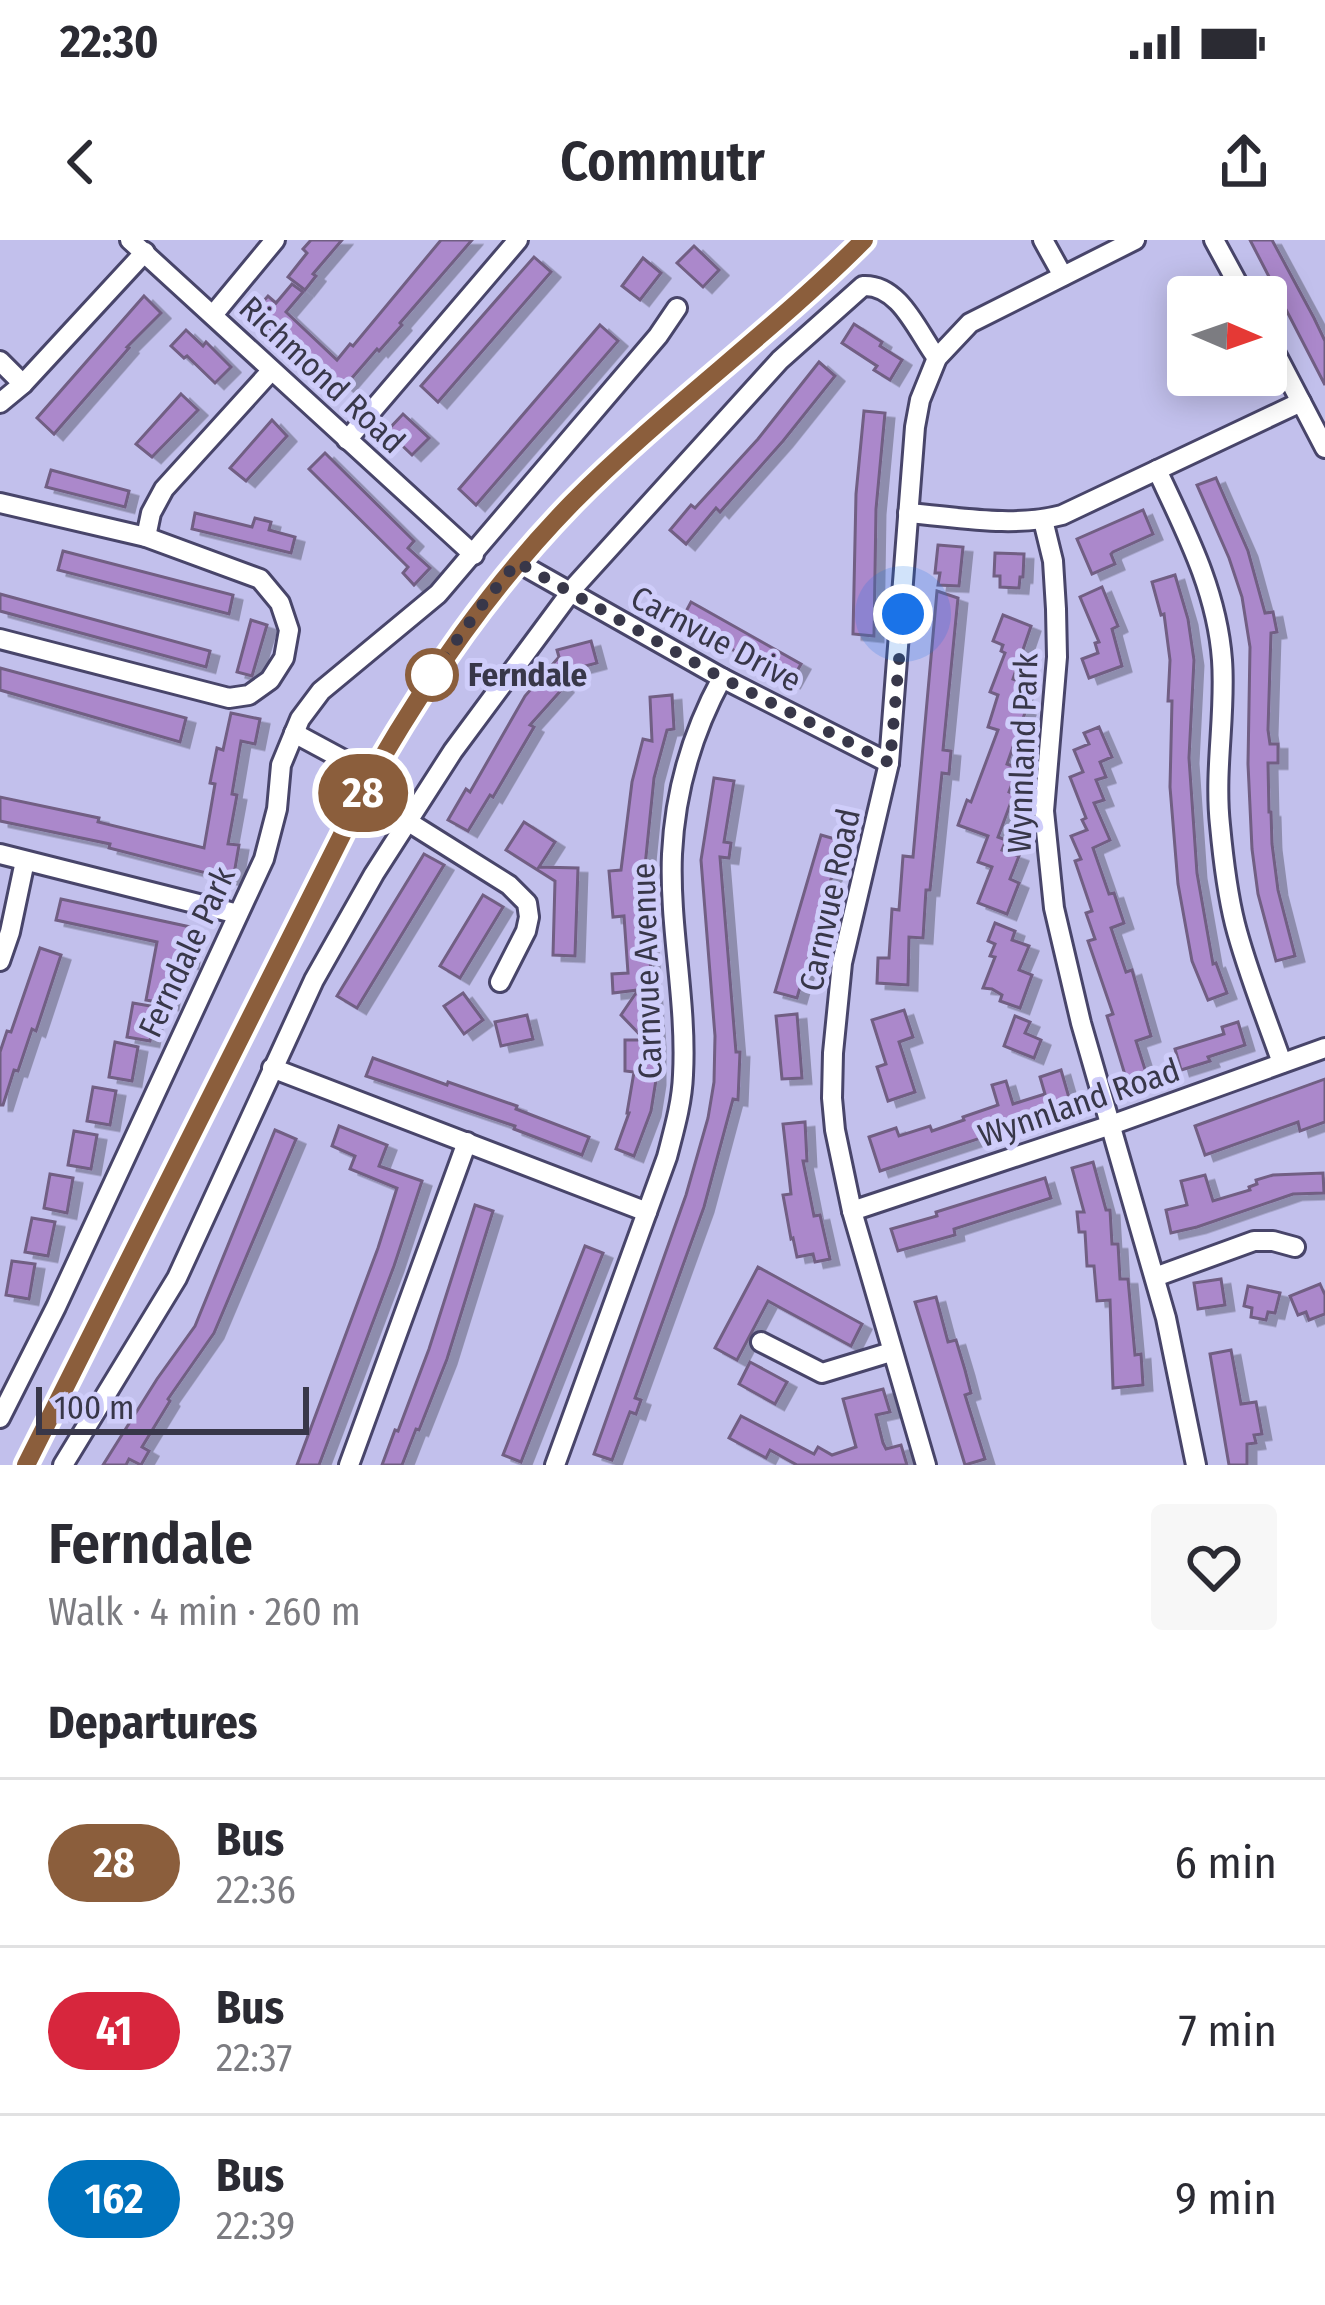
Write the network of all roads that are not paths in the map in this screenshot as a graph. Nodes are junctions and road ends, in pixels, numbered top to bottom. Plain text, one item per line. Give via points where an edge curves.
1 (275, 240) edge
2 (518, 240) edge
3 (832, 240) edge
4 (864, 240) edge
5 (1042, 240) edge
6 (1135, 240) edge
7 (1214, 240) edge
8 (138, 246) edge
9 (848, 256) junction
10 (1063, 276) junction
11 (1234, 276) edge
12 (677, 308) dead end
13 (213, 315) junction
14 (938, 358) junction
15 (0, 361) edge
16 (271, 371) junction
17 (1287, 377) edge
18 (23, 384) junction
19 (0, 403) edge
20 (1300, 403) junction
21 (347, 440) junction
22 (1325, 448) edge
23 (1157, 470) junction
24 (0, 502) edge
25 (908, 513) junction
26 (1043, 520) junction
27 (146, 537) junction
28 (474, 555) junction
29 (517, 562) junction
30 (569, 593) junction
31 (0, 638) edge
32 (722, 678) junction
33 (294, 733) junction
34 (890, 763) junction
35 (372, 775) junction
36 (407, 821) junction
37 (0, 854) edge
38 (25, 862) junction
39 (238, 914) junction
40 (0, 961) edge
41 (500, 982) dead end
42 (1325, 1048) edge
43 (1282, 1063) junction
44 (272, 1068) junction
45 (1112, 1125) junction
46 (466, 1142) junction
47 (852, 1211) junction
48 (647, 1212) junction
49 (1295, 1247) dead end
50 (1155, 1277) junction
51 (761, 1342) dead end
52 (891, 1352) junction
53 (0, 1418) edge
54 (26, 1465) edge
55 (63, 1465) edge
56 (349, 1465) edge
57 (555, 1465) edge
58 (926, 1465) edge
59 (1196, 1465) edge

1 - 13 street
2 - 21 street
3 - 9 street
4 - 9 street
5 - 10 street
6 - 10 street, Carnvue Road
7 - 11 street
8 - 13 street, Richmond Road
8 - 18 street
9 - 29 street via 574,501
10 - 14 street, Carnvue Road via 970,323
12 - 28 street, Ferndale Park
13 - 16 street, Richmond Road
14 - 25 street, Carnvue Road via 918,414
14 - 30 street via 894,297 863,286 780,360
15 - 18 street
16 - 21 street, Richmond Road
16 - 27 street via 164,489
17 - 20 street
18 - 19 street
20 - 22 street
20 - 23 street
21 - 28 street, Richmond Road
23 - 26 street
23 - 43 street via 1213,604 1222,666 1217,768 1225,871
24 - 27 street
25 - 26 street
25 - 34 street, Carnvue Road
26 - 45 street, Wynnland Park via 1057,657 1047,861
27 - 31 street via 260,579 290,630 270,680 229,698
28 - 33 street, Ferndale Park via 321,691
29 - 30 street, Carnvue Drive
29 - 35 street via 435,670
30 - 32 street, Carnvue Drive
30 - 36 street
32 - 34 street, Carnvue Drive
32 - 48 street, Carnvue Avenue via 693,738 678,806 672,880 683,1079
33 - 35 street
33 - 39 street, Ferndale Park via 280,765 264,859
34 - 47 street, Carnvue Road via 837,1003 832,1098
35 - 54 street
36 - 41 street via 527,903 526,932
36 - 44 street
37 - 38 street
38 - 39 street
38 - 40 street
39 - 53 street, Ferndale Park
42 - 43 street, Wynnland Road
43 - 45 street, Wynnland Road
44 - 46 street
44 - 55 street via 177,1278
45 - 47 street, Wynnland Road
45 - 50 street, Wynnland Park
46 - 48 street
46 - 56 street
47 - 52 street, Carnvue Road
48 - 57 street, Carnvue Avenue
49 - 50 street via 1254,1241
50 - 59 street, Wynnland Park
51 - 52 street via 822,1373
52 - 58 street, Carnvue Road

